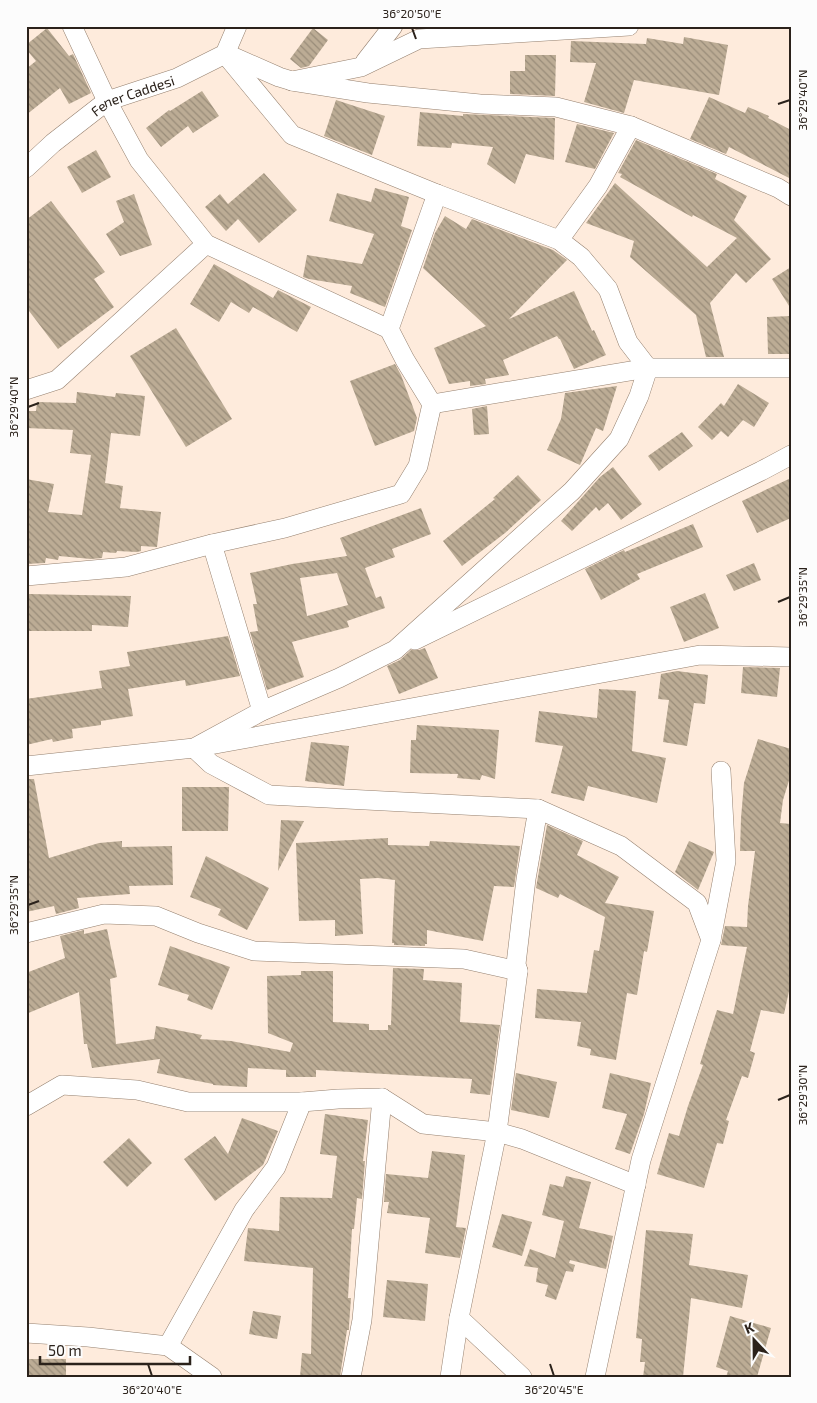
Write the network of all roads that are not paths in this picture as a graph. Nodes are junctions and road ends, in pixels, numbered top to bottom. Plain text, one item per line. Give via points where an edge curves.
1 (72, 26) edge
2 (237, 26) edge
3 (394, 26) edge
4 (629, 26) edge
5 (225, 54) junction
6 (361, 67) junction
7 (292, 80) junction
8 (107, 101) junction
9 (631, 126) junction
10 (26, 168) edge
11 (437, 194) junction
12 (791, 196) edge
13 (559, 240) junction
14 (206, 244) junction
15 (389, 329) junction
16 (648, 368) junction
17 (791, 368) edge
18 (26, 390) edge
19 (432, 404) junction
20 (791, 454) edge
21 (212, 544) junction
22 (26, 576) edge
23 (395, 650) junction
24 (791, 657) edge
25 (262, 711) junction
26 (194, 748) junction
27 (26, 766) edge
28 (720, 771) dead end
29 (538, 809) junction
30 (26, 933) edge
31 (711, 940) junction
32 (518, 971) junction
33 (382, 1098) junction
34 (302, 1102) junction
35 (26, 1106) edge
36 (497, 1132) junction
37 (636, 1185) junction
38 (459, 1318) junction
39 (26, 1333) edge
40 (168, 1346) junction
41 (212, 1377) edge
42 (350, 1377) edge
43 (450, 1377) edge
44 (522, 1377) edge
45 (596, 1377) edge

1 - 8 street
2 - 5 street
3 - 6 street
4 - 6 street via 420,39
5 - 7 street
5 - 8 street, Fener Caddesi via 178,78
5 - 11 street via 292,135
6 - 7 street
7 - 9 street via 368,93 480,104 556,107
8 - 10 street, Fener Caddesi
8 - 14 street via 139,160
9 - 12 street
9 - 13 street via 598,186
11 - 13 street
11 - 15 street
13 - 16 street via 581,257 608,289 628,342
14 - 15 street
14 - 18 street via 57,380
15 - 19 street
16 - 17 street
16 - 19 street
16 - 23 street via 619,439 572,491
19 - 21 street via 418,466 400,494 285,528
20 - 23 street via 761,472
21 - 22 street via 126,567
21 - 25 street
23 - 25 street
24 - 26 street via 700,655
25 - 26 street
26 - 27 street
26 - 29 street via 212,764 269,795
28 - 31 street via 726,861
29 - 31 street via 621,846 697,903
29 - 32 street via 526,879 516,964
30 - 32 street via 104,914 156,916 254,950 464,959
31 - 37 street via 641,1160
32 - 36 street
33 - 34 street
33 - 36 street via 423,1124
33 - 42 street via 362,1320
34 - 35 street via 188,1102 136,1090 62,1085
34 - 40 street via 276,1167 244,1210
36 - 37 street
36 - 38 street
37 - 45 street
38 - 43 street
38 - 44 street
39 - 40 street
40 - 41 street

